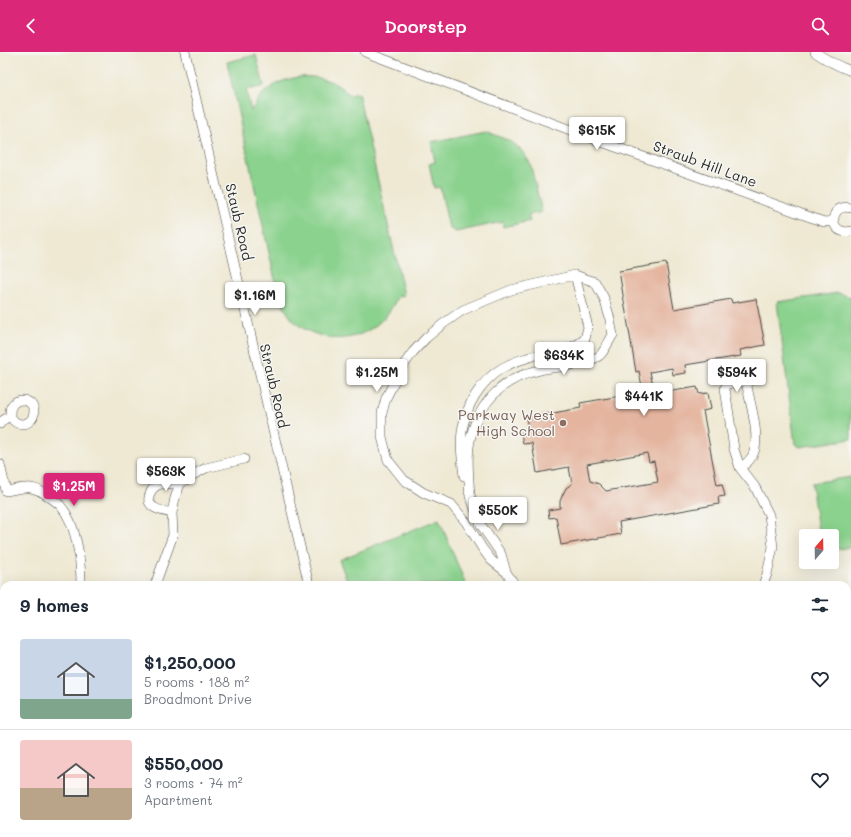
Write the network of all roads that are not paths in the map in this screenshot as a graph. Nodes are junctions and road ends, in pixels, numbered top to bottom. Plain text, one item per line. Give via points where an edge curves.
1 (185, 52) edge
2 (365, 52) edge
3 (815, 52) edge
4 (851, 71) edge
5 (851, 208) edge
6 (834, 221) junction
7 (851, 231) edge
8 (575, 275) junction
9 (10, 416) dead end
10 (0, 424) edge
11 (244, 459) dead end
12 (0, 464) edge
13 (740, 468) junction
14 (180, 484) junction
15 (3, 494) edge
16 (470, 497) junction
17 (172, 513) junction
18 (506, 572) junction
19 (81, 581) edge
20 (156, 581) edge
21 (303, 581) edge
22 (308, 581) edge
23 (512, 581) edge
24 (764, 581) edge

1 - 21 street, Straub Road
1 - 22 street, Staub Road
2 - 6 street, Straub Hill Lane via 602,142 824,222
3 - 4 street
5 - 6 street via 841,207
6 - 7 street, Straub Hill Lane via 841,231
8 - 16 street via 588,327 585,339 571,347 510,364 489,378 469,407 463,423 462,460
8 - 16 street via 595,282 604,298 613,335 601,355 586,361 523,374 494,393 483,407 471,436 468,460
8 - 18 street via 511,290 463,310 443,324 426,338 400,370 386,398 382,413 382,437 388,460 404,480 424,493 451,504 491,560
9 - 10 street
11 - 14 street via 206,468
12 - 15 street
13 - 13 street via 734,449 725,388 729,384 746,382 756,440 749,461
13 - 24 street via 755,487 769,515 773,547
14 - 17 street
14 - 17 street via 158,485 148,496 148,502 152,506
15 - 19 street via 30,488 40,491 60,506 71,525 81,569
16 - 18 street via 482,525 501,554
17 - 20 street via 173,536
18 - 23 street

